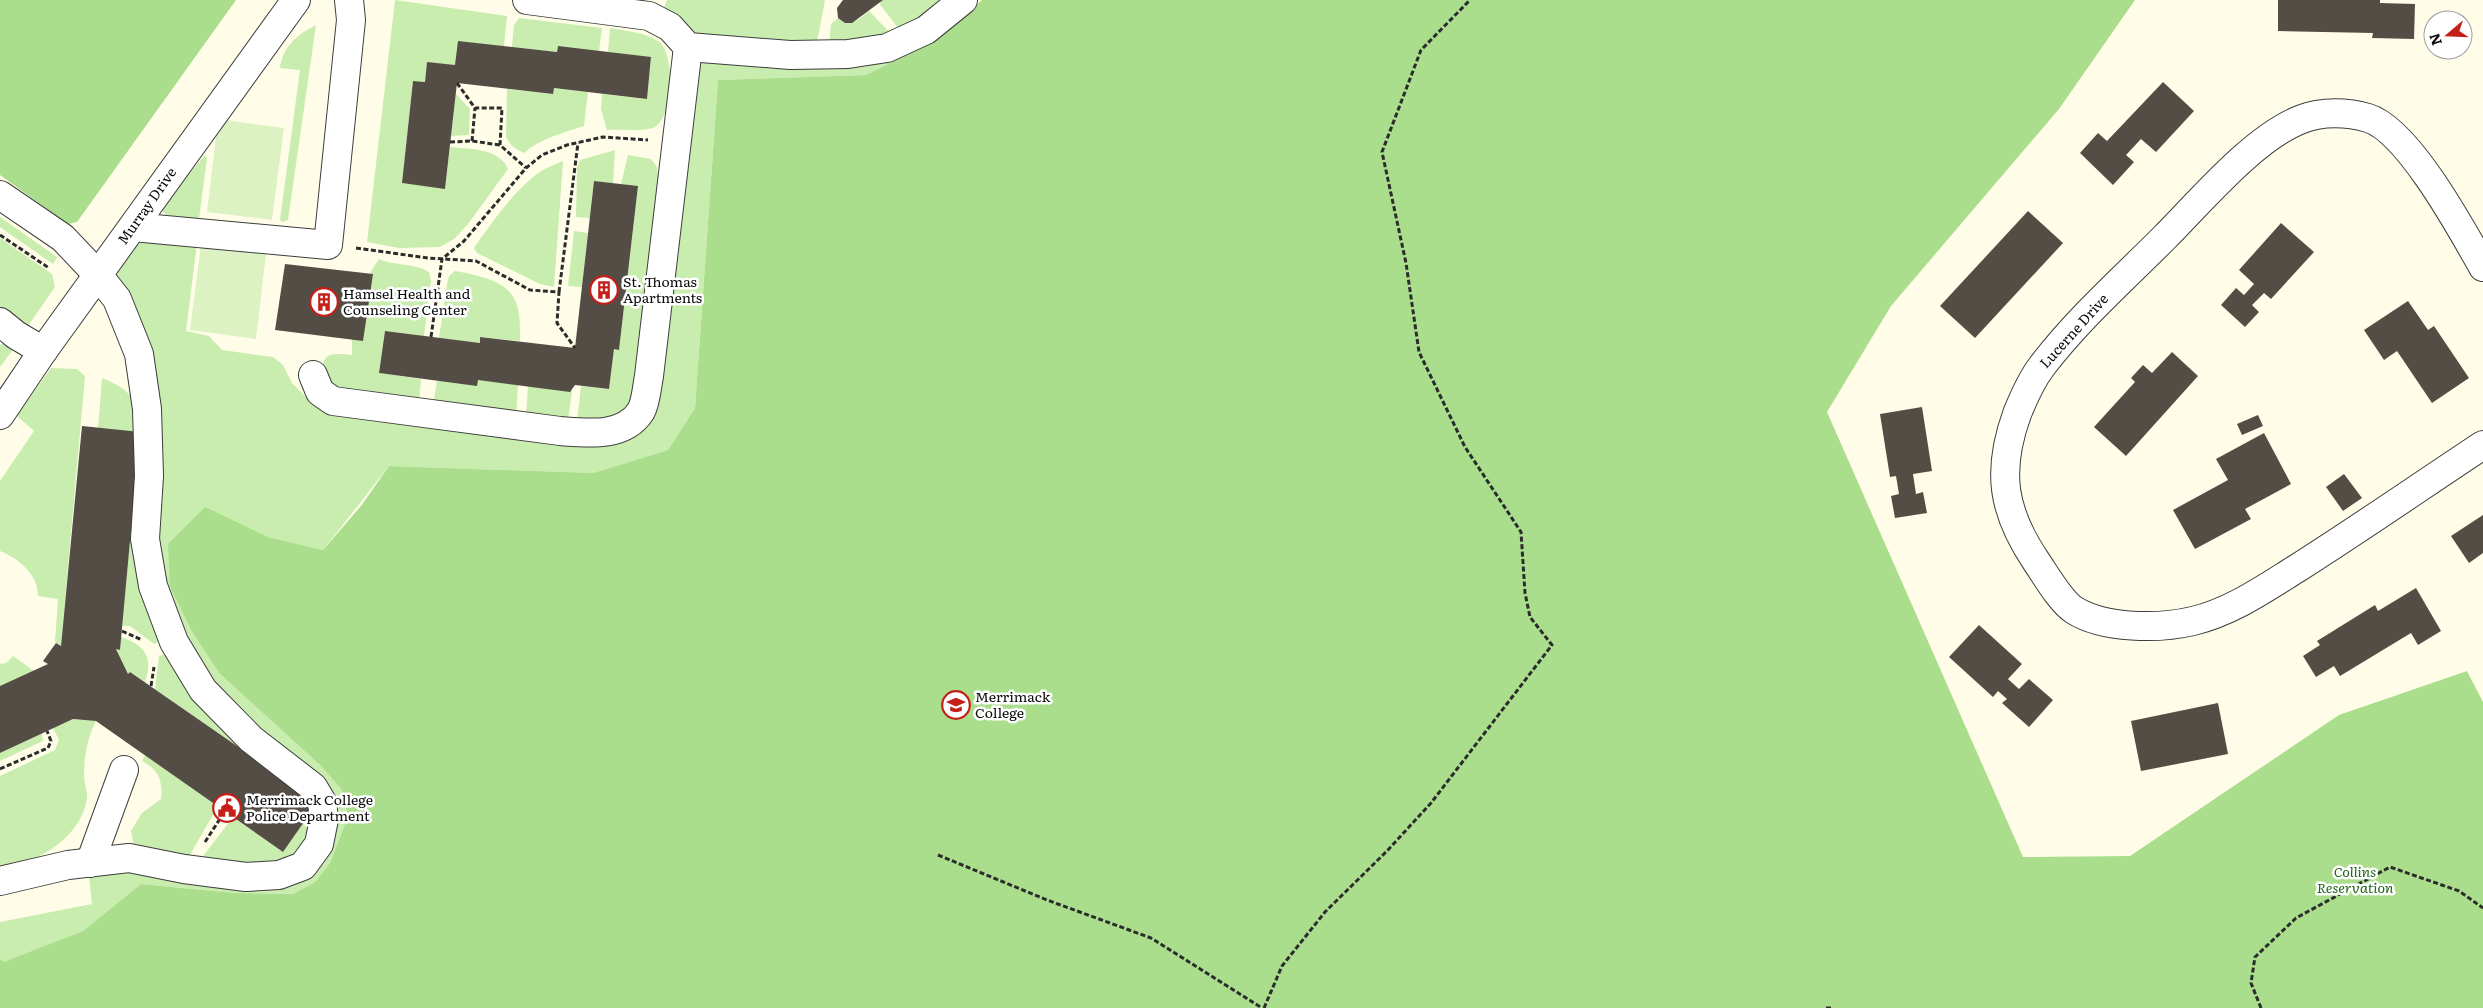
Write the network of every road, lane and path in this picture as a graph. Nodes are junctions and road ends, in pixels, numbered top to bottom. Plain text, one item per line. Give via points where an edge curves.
1 (296, 0) edge
2 (349, 0) edge
3 (527, 0) edge
4 (963, 0) edge
5 (1470, 0) edge
6 (653, 8) edge
7 (688, 47) junction
8 (457, 83) dead end
9 (475, 108) junction
10 (472, 141) junction
11 (450, 142) dead end
12 (678, 142) junction
13 (578, 143) junction
14 (500, 145) junction
15 (526, 168) junction
16 (0, 194) edge
17 (133, 226) junction
18 (0, 235) edge
19 (328, 245) junction
20 (442, 259) junction
21 (2483, 267) edge
22 (92, 284) junction
23 (559, 292) junction
24 (0, 322) edge
25 (431, 337) dead end
26 (575, 348) dead end
27 (43, 350) junction
28 (313, 375) dead end
29 (0, 414) edge
30 (2483, 445) edge
31 (47, 731) dead end
32 (0, 769) edge
33 (124, 770) dead end
34 (938, 855) dead end
35 (90, 863) junction
36 (0, 881) edge
37 (2483, 908) edge
38 (1263, 1008) edge
39 (1826, 1008) edge
40 (1832, 1008) edge
41 (2261, 1008) edge

1 - 17 street, Murray Drive
2 - 19 street via 351,20
3 - 6 street
4 - 7 street via 926,30 887,48 848,54 790,55
5 - 38 path via 1421,50 1382,152 1406,263 1419,352 1465,447 1521,532 1530,617 1552,645 1431,803 1325,912 1282,966
6 - 7 street
7 - 12 street
8 - 9 path
9 - 10 path
9 - 14 path via 502,108
10 - 11 path
10 - 14 path
12 - 13 path via 603,137
12 - 28 street via 649,376 641,410 625,427 597,433 560,431 333,401 320,392
13 - 15 path via 542,155
13 - 23 path
14 - 15 path
15 - 20 path via 464,241
16 - 22 street via 63,238
17 - 19 street
17 - 22 street, Murray Drive
18 - 22 path
19 - 20 path
20 - 23 path via 476,261 530,290
20 - 25 path
21 - 30 street, Lucerne Drive via 2432,181 2405,146 2373,119 2340,112 2303,118 2267,137 2228,173 2089,311 2039,369 2018,412 2006,450 2005,495 2019,536 2072,609 2110,624 2144,626 2193,621 2243,602
22 - 27 street, Murray Drive
22 - 35 street via 118,299 139,354 147,409 150,476 145,539 153,586 174,642 203,690 251,739 313,787 322,802 324,819 319,844 303,866 279,875 246,877 129,858
23 - 26 path via 557,323
24 - 27 street
27 - 29 street, Murray Drive
31 - 32 path via 51,741 48,748
33 - 35 street
34 - 38 path via 1151,938
35 - 36 street
37 - 41 path via 2459,891 2390,867 2296,918 2255,957 2251,983
39 - 40 path

